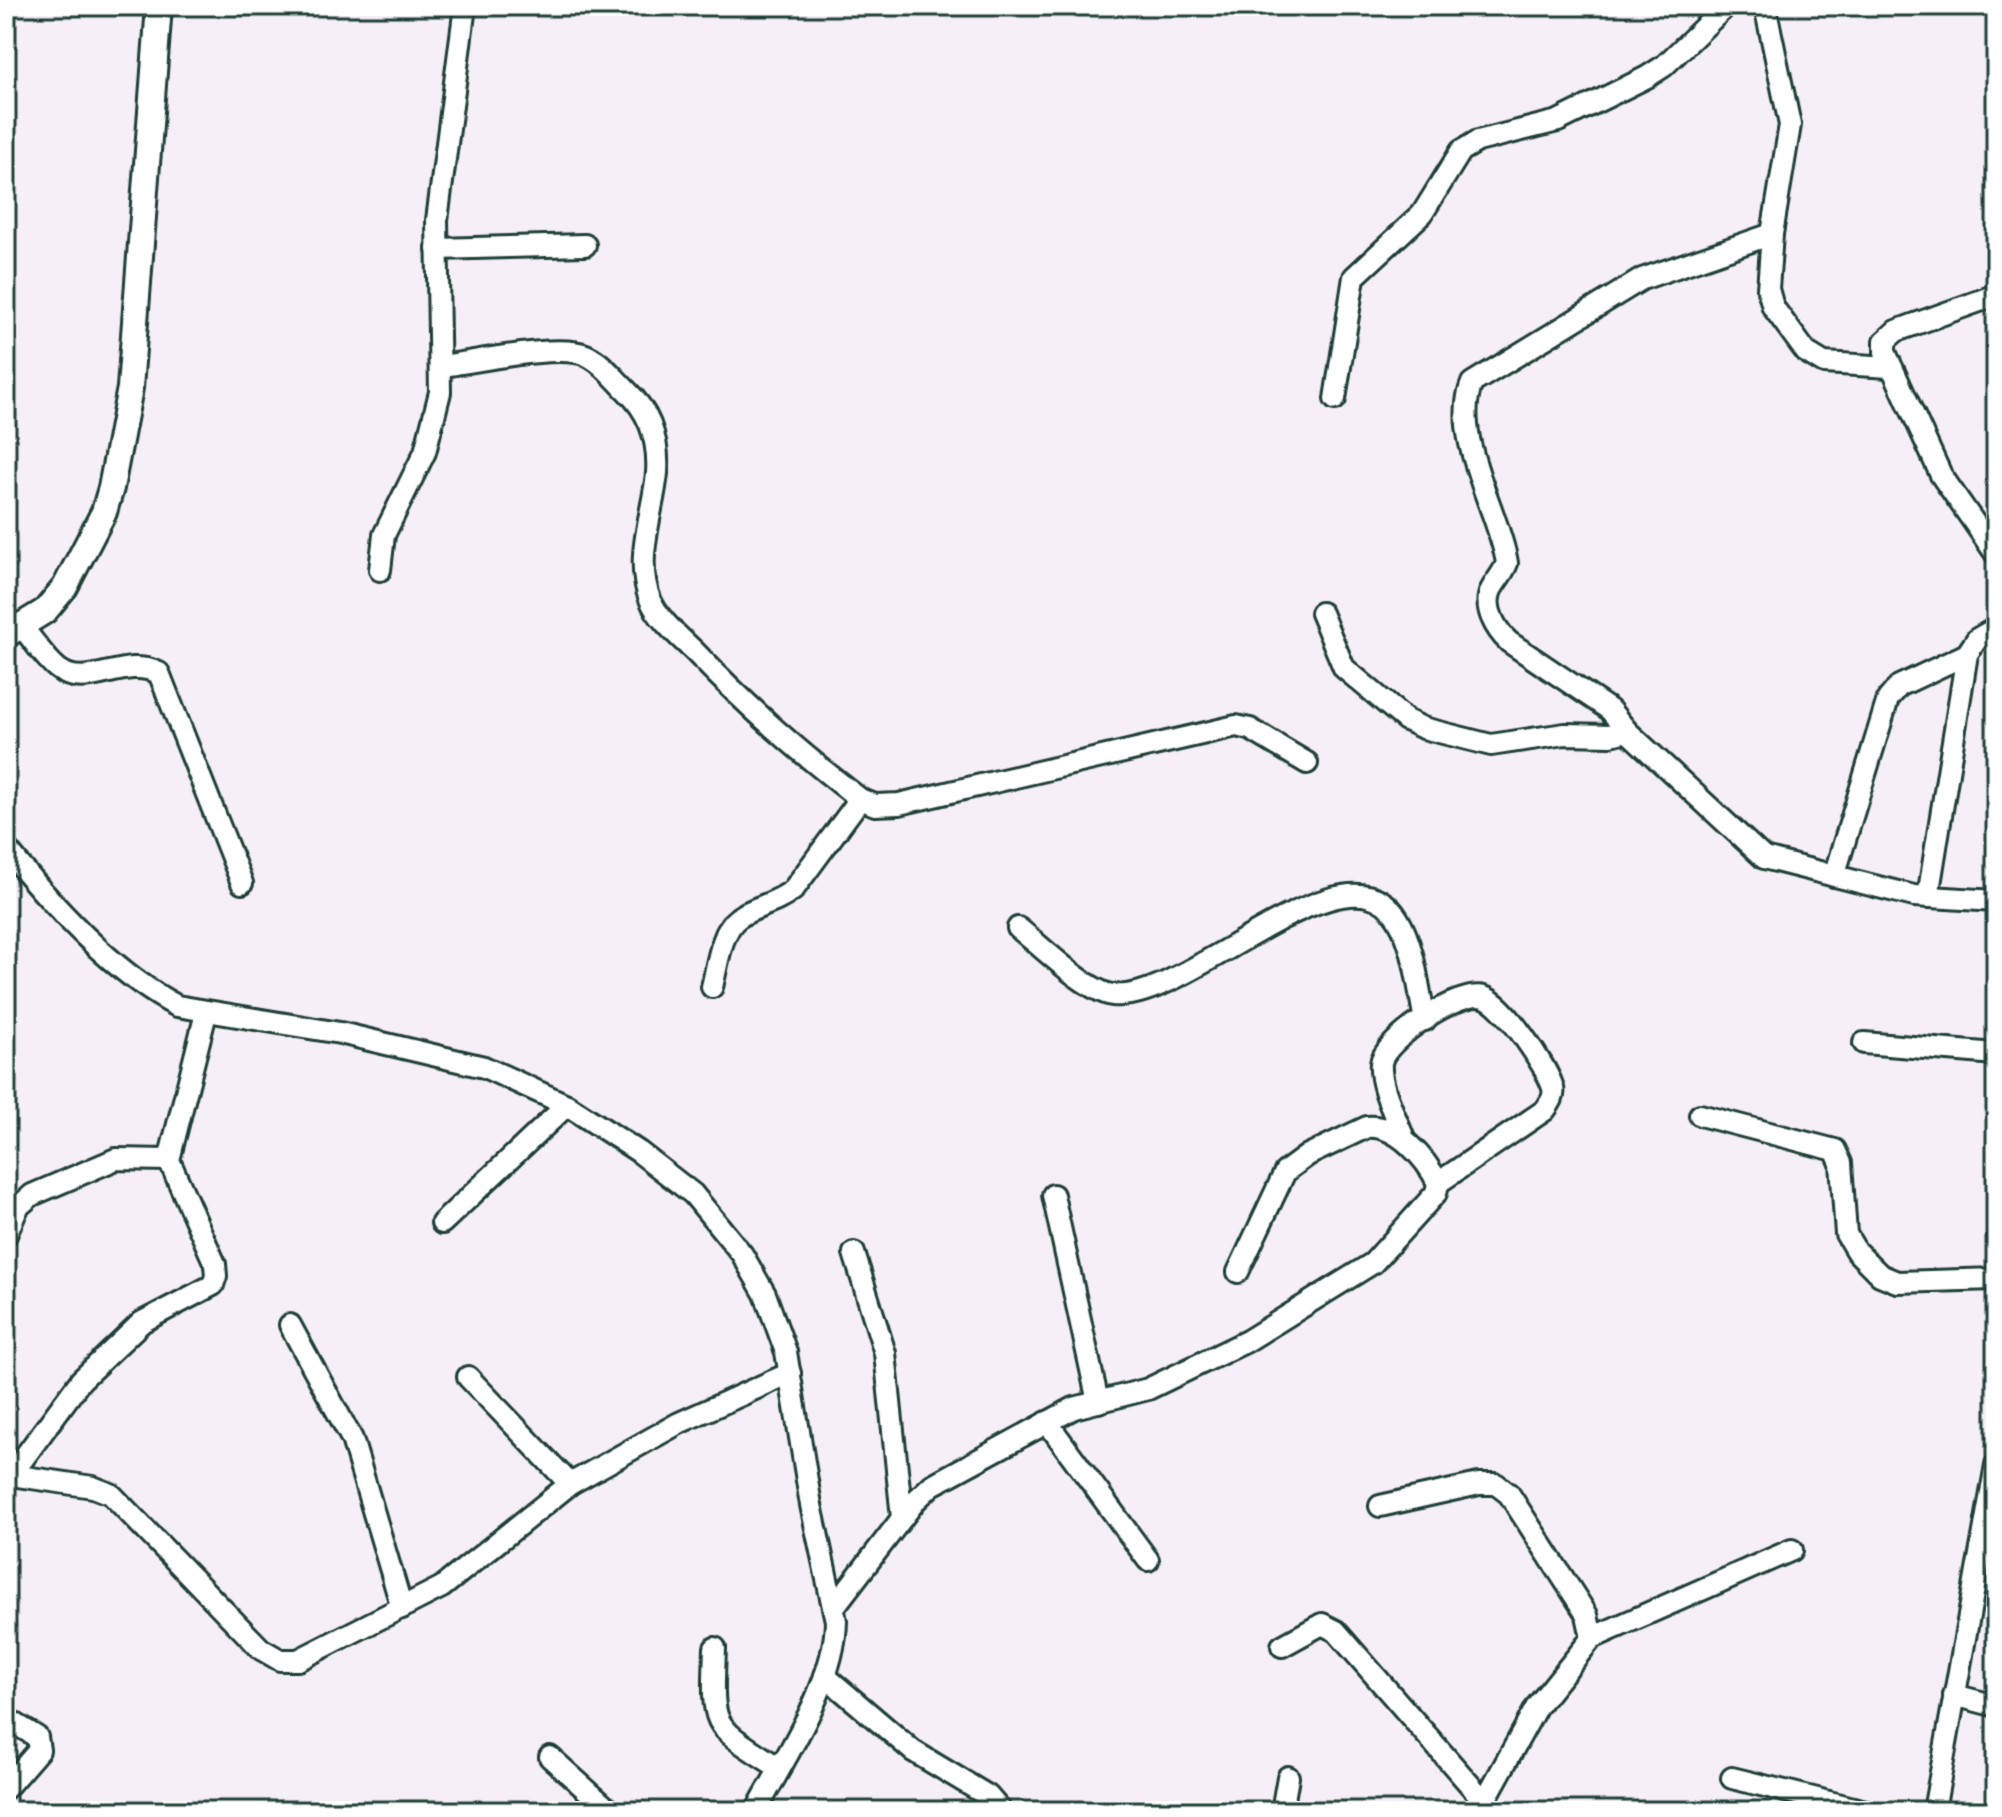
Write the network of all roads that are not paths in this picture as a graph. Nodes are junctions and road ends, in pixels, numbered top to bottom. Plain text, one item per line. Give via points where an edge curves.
1 (159, 6) edge
2 (465, 6) edge
3 (1726, 6) edge
4 (1765, 6) edge
5 (1772, 234) junction
6 (585, 245) dead end
7 (437, 249) junction
8 (1996, 295) edge
9 (442, 366) junction
10 (1890, 367) junction
11 (1335, 399) dead end
12 (1996, 554) edge
13 (380, 570) dead end
14 (1321, 613) dead end
15 (1996, 628) edge
16 (14, 630) edge
17 (1967, 654) junction
18 (1627, 731) junction
19 (1307, 763) dead end
20 (860, 799) junction
21 (6, 848) edge
22 (1834, 876) junction
23 (242, 883) dead end
24 (1928, 897) junction
25 (1996, 901) edge
26 (1018, 928) dead end
27 (712, 987) dead end
28 (206, 1013) junction
29 (1425, 1020) junction
30 (1864, 1043) dead end
31 (1996, 1054) edge
32 (567, 1105) junction
33 (1700, 1115) dead end
34 (1404, 1139) junction
35 (169, 1160) junction
36 (1438, 1183) junction
37 (1053, 1195) dead end
38 (442, 1223) dead end
39 (6, 1235) edge
40 (854, 1253) dead end
41 (1238, 1272) dead end
42 (1996, 1279) edge
43 (290, 1325) dead end
44 (790, 1373) junction
45 (468, 1377) dead end
46 (1098, 1402) junction
47 (1047, 1422) junction
48 (1996, 1465) edge
49 (9, 1478) edge
50 (570, 1484) junction
51 (1380, 1506) dead end
52 (902, 1518) junction
53 (1792, 1550) dead end
54 (1148, 1560) dead end
55 (834, 1607) junction
56 (402, 1608) junction
57 (1592, 1638) junction
58 (1282, 1646) dead end
59 (715, 1648) dead end
60 (825, 1676) junction
61 (1954, 1695) junction
62 (1996, 1706) edge
63 (6, 1718) edge
64 (550, 1757) dead end
65 (779, 1768) junction
66 (1288, 1777) dead end
67 (1732, 1778) dead end
68 (6, 1788) edge
69 (1482, 1806) edge
70 (998, 1810) edge
71 (610, 1811) edge
72 (756, 1811) edge
73 (1282, 1811) edge
74 (1866, 1811) edge
75 (1934, 1811) edge

1 - 16 main road via 130,388 111,488 65,587 45,611
2 - 7 street
3 - 11 street via 1647,77 1558,121 1478,141 1461,151 1422,214 1354,277
4 - 5 street via 1790,125
5 - 10 street via 1768,289 1773,307 1806,352 1824,363
5 - 18 street via 1642,279 1481,377 1467,395 1473,461 1507,563 1488,599 1498,632 1610,710
6 - 7 street
7 - 9 street
8 - 10 street via 1896,331 1885,341
9 - 13 street via 425,452 384,535
9 - 20 street via 562,350 583,353 641,405 650,420 657,471 643,564 645,584 659,615 760,720
10 - 12 street via 1946,485
14 - 18 street via 1344,668 1423,728 1491,745
15 - 17 street via 1977,639
16 - 23 street via 70,676 129,666 159,673
17 - 22 street via 1899,686 1888,699
17 - 24 street
18 - 22 street via 1764,858
19 - 20 street via 1250,729 1217,728 899,804 875,805
20 - 27 street via 793,890 780,901 738,917 729,929
21 - 28 street via 124,971 177,1006
22 - 24 street
24 - 25 street
26 - 29 street via 1096,989 1121,995 1181,977 1315,903 1343,893 1368,895 1397,917 1405,934
28 - 32 street via 340,1033 484,1067
28 - 35 street
29 - 34 street via 1383,1053 1381,1065
29 - 36 street via 1460,999 1488,998 1537,1058 1553,1089 1545,1110
30 - 31 street
32 - 38 street
32 - 44 street via 693,1194 742,1254 765,1294
33 - 42 street via 1835,1150 1841,1163 1846,1234 1880,1275 1897,1282
34 - 36 street
34 - 41 street via 1367,1127 1285,1172
35 - 39 street via 116,1159 32,1195 18,1207
35 - 49 street via 215,1264 213,1285 142,1322 81,1380
36 - 46 street via 1436,1193 1373,1263 1247,1341 1148,1389
37 - 46 street
40 - 52 street via 885,1353
43 - 56 street via 352,1439
44 - 50 street via 679,1423
44 - 55 street
45 - 50 street
46 - 47 street
47 - 52 street via 932,1485
47 - 54 street
48 - 61 street
49 - 56 street via 93,1487 111,1494 261,1649 280,1660 298,1660
50 - 56 street via 442,1587
51 - 57 street via 1496,1484 1509,1494 1587,1615
52 - 55 street
53 - 57 street
55 - 60 street via 836,1639
57 - 69 street via 1537,1706
58 - 69 street via 1322,1624 1336,1631
59 - 65 street via 713,1705 718,1723
60 - 65 street
60 - 70 street via 913,1751 988,1796
61 - 62 street
61 - 75 street
63 - 68 street via 37,1737 39,1750
64 - 71 street
65 - 72 street
66 - 73 street
67 - 74 street

